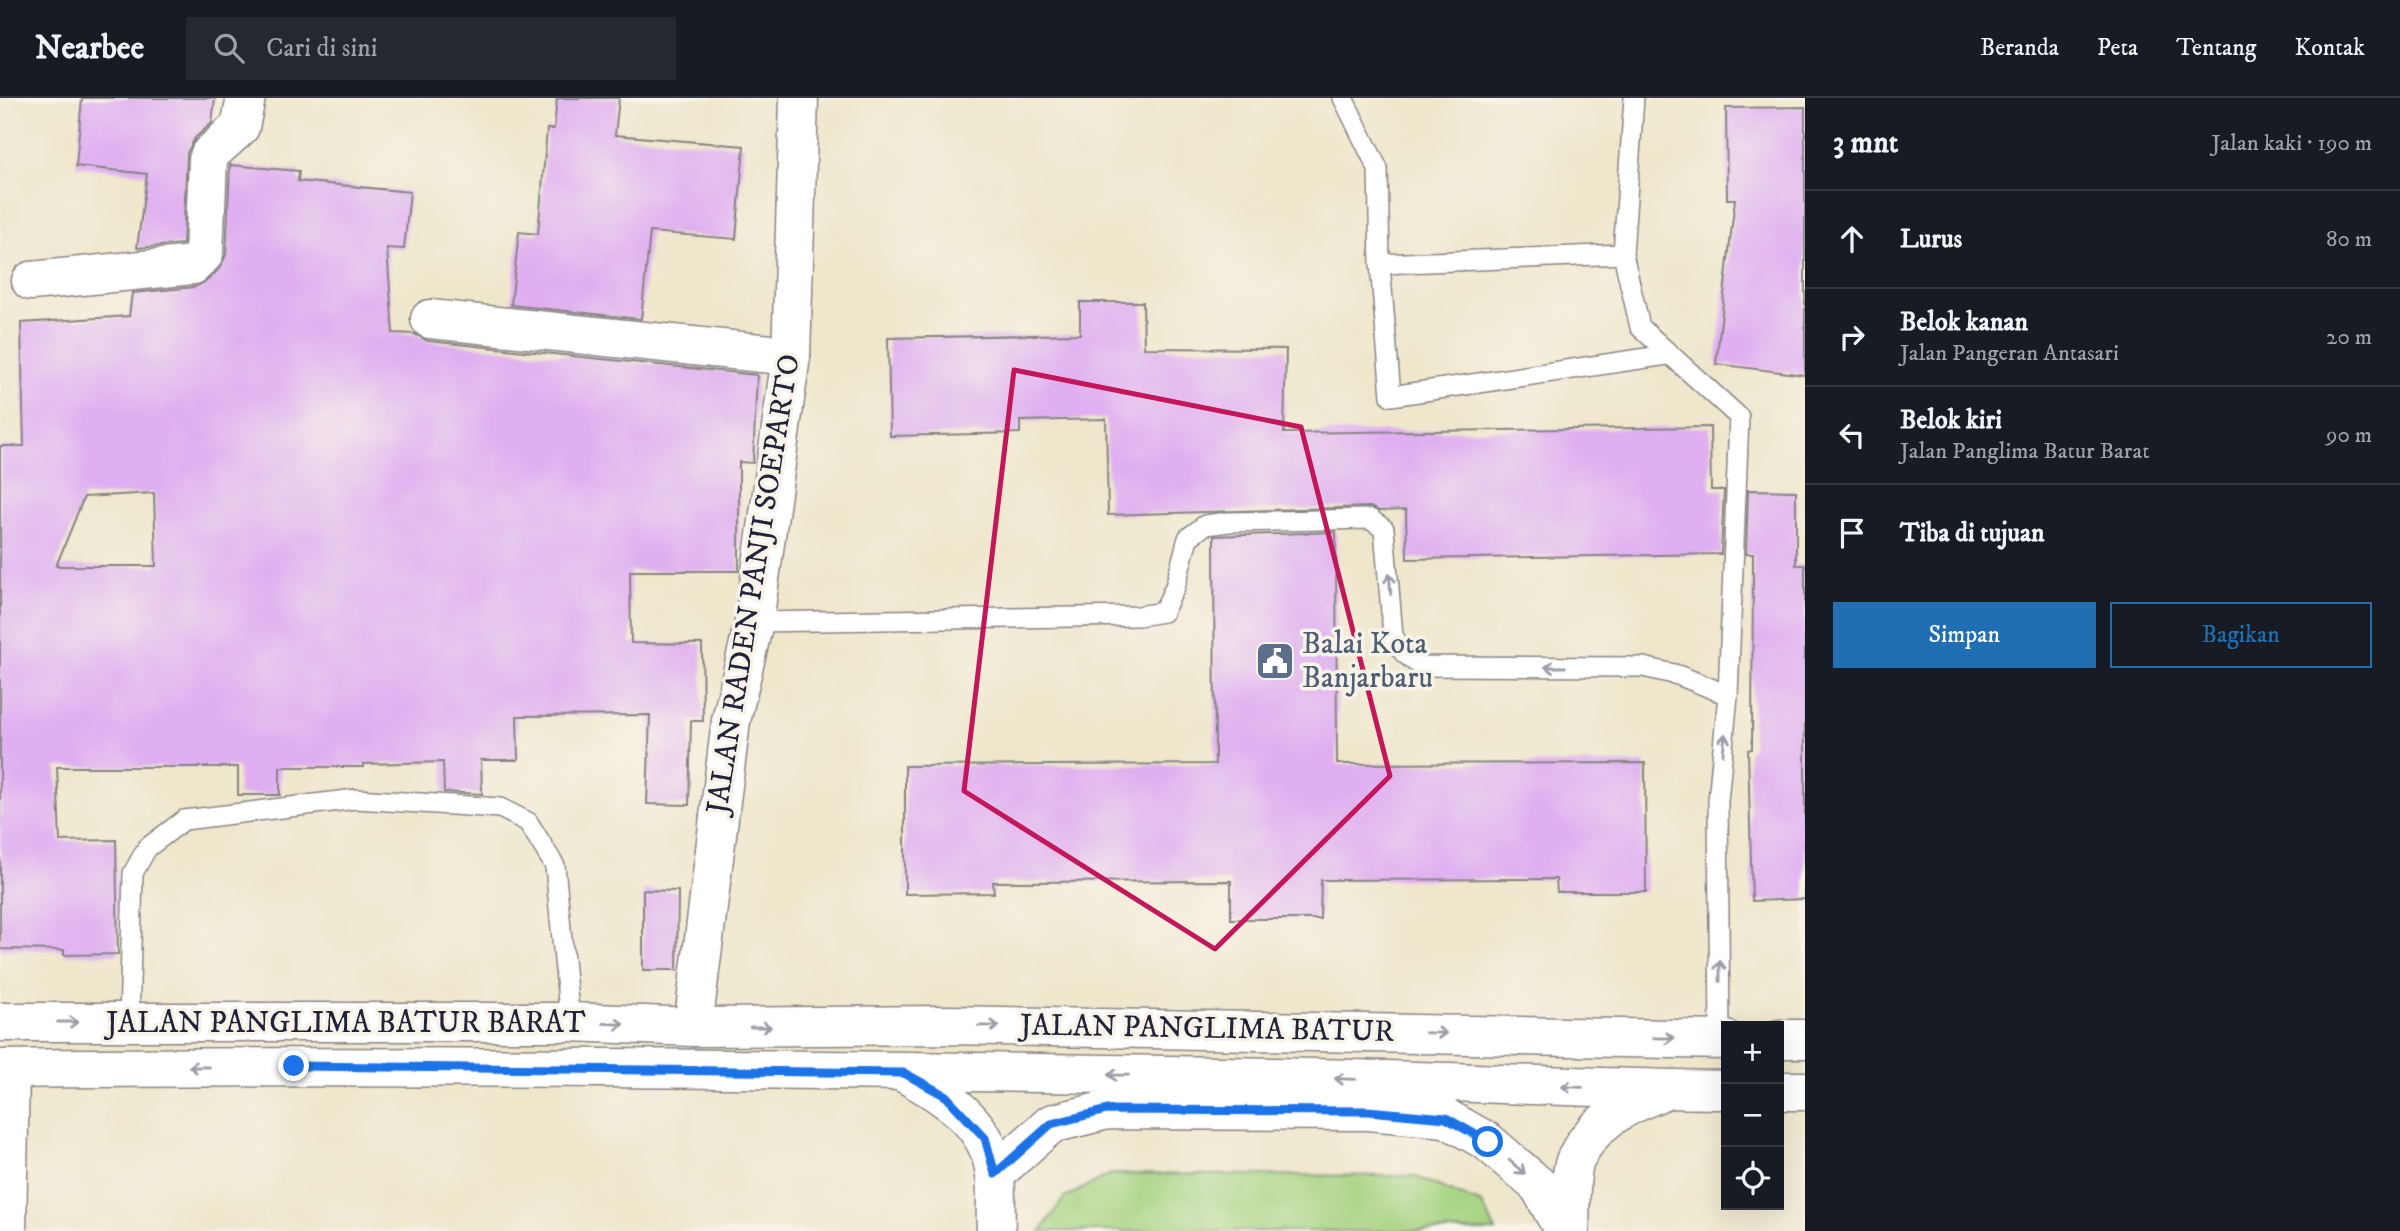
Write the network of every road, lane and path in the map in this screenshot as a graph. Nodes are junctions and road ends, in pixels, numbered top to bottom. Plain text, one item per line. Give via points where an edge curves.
1 (246, 98) edge
2 (799, 98) edge
3 (1343, 98) edge
4 (1634, 98) edge
5 (1623, 254) junction
6 (1380, 264) junction
7 (31, 281) dead end
8 (429, 319) dead end
9 (1667, 355) junction
10 (791, 356) junction
11 (754, 622) junction
12 (1728, 695) junction
13 (1723, 1021) edge
14 (0, 1022) edge
15 (129, 1022) junction
16 (570, 1022) junction
17 (241, 1023) junction
18 (293, 1023) junction
19 (693, 1027) junction
20 (1784, 1039) edge
21 (1805, 1039) edge
22 (1721, 1040) edge
23 (294, 1066) junction
24 (241, 1067) junction
25 (5, 1069) edge
26 (904, 1073) junction
27 (1665, 1089) junction
28 (1721, 1090) edge
29 (1784, 1091) edge
30 (1805, 1091) edge
31 (995, 1174) junction
32 (7, 1231) edge
33 (996, 1231) edge
34 (1564, 1231) edge
35 (1570, 1231) edge

1 - 7 main road via 240,127 208,160 200,261
2 - 10 main road, JALAN RADEN PANJI SOEPARTO
3 - 6 lane via 1378,169
4 - 5 lane
5 - 6 lane
5 - 9 lane via 1640,327
6 - 9 lane via 1391,396
8 - 10 main road
9 - 12 lane via 1739,417
10 - 11 main road, JALAN RADEN PANJI SOEPARTO
12 -> 11 lane via 1643,667 1420,666 1393,636 1384,529 1370,519 1205,525 1188,538 1175,587 1163,611 1138,616
11 - 19 main road, JALAN RADEN PANJI SOEPARTO via 731,721
13 -> 12 lane via 1718,801
14 -> 15 main road, JALAN PANGLIMA BATUR BARAT
15 - 16 lane via 133,873 147,848 184,820 356,799 500,808 528,822 555,866
15 - 17 main road, JALAN PANGLIMA BATUR BARAT
16 - 18 main road, JALAN PANGLIMA BATUR BARAT
16 -> 19 main road, JALAN PANGLIMA BATUR BARAT
17 - 18 main road, JALAN PANGLIMA BATUR BARAT
17 - 24 main road
18 - 23 main road
19 -> 22 main road, JALAN PANGLIMA BATUR via 947,1025
20 - 21 main road
23 - 24 main road, JALAN PANGLIMA BATUR BARAT
23 - 26 main road, JALAN PANGLIMA BATUR BARAT
24 -> 25 main road, JALAN PANGLIMA BATUR BARAT
25 - 32 main road
27 -> 26 main road, JALAN PANGLIMA BATUR via 1278,1077
26 - 31 main road via 946,1096 985,1138
27 - 28 main road, JALAN PANGLIMA BATUR
27 - 35 main road via 1628,1104 1601,1122 1574,1162
29 - 30 main road
31 - 33 main road
31 -> 34 main road via 1051,1124 1107,1110 1368,1111 1446,1118 1488,1142 1539,1186

